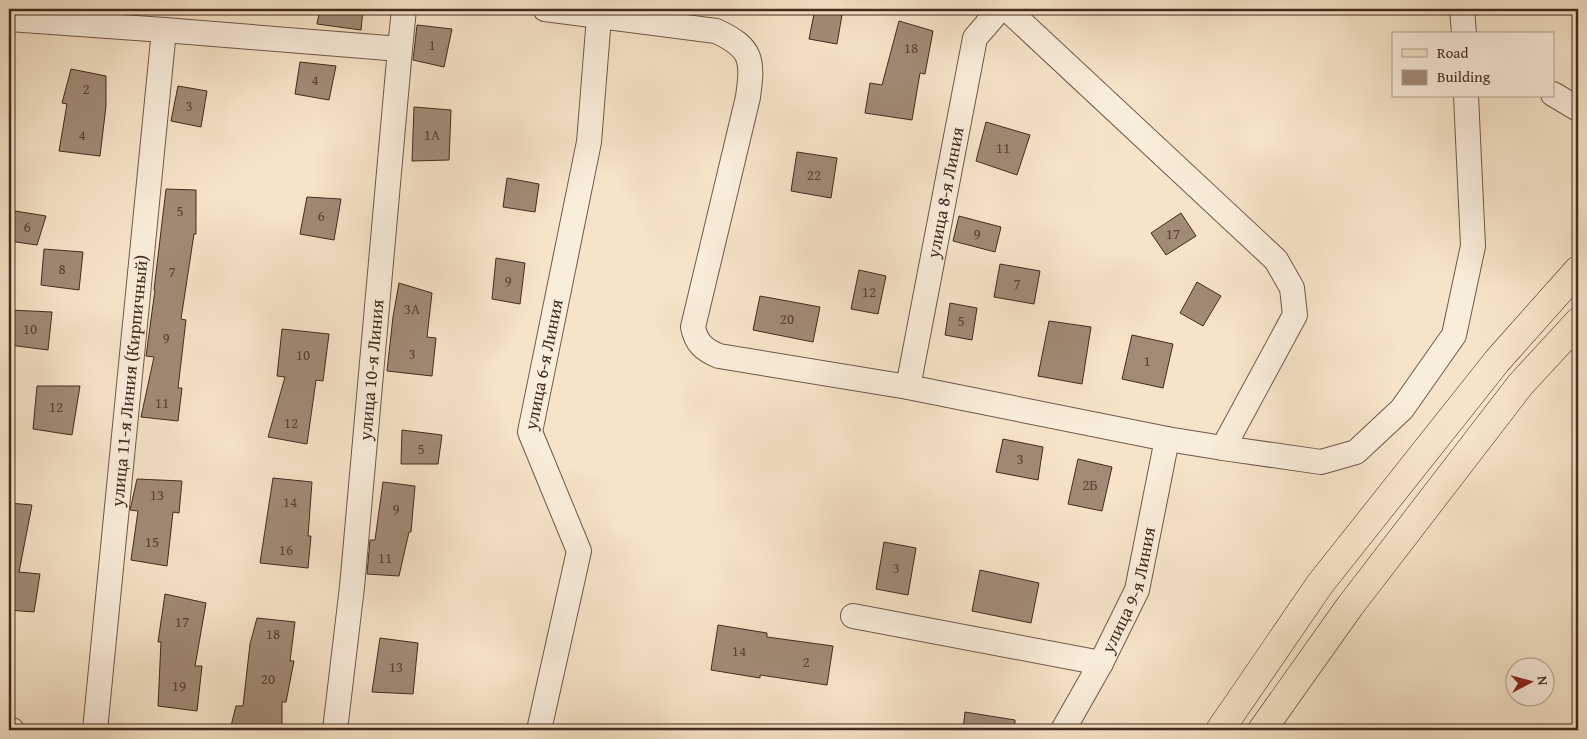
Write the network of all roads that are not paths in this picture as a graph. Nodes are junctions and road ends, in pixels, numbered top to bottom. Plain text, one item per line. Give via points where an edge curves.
1 (404, 9) edge
2 (545, 9) edge
3 (1000, 9) edge
4 (1007, 9) edge
5 (1462, 9) edge
6 (599, 17) junction
7 (9, 19) edge
8 (164, 30) junction
9 (1464, 32) edge
10 (400, 49) junction
11 (1554, 95) edge
12 (1466, 98) edge
13 (1578, 109) edge
14 (1578, 270) edge
15 (1578, 322) edge
16 (908, 387) junction
17 (1167, 439) junction
18 (1223, 448) junction
19 (853, 616) dead end
20 (1100, 663) junction
21 (94, 730) edge
22 (335, 730) edge
23 (539, 730) edge
24 (1063, 730) edge
25 (1220, 730) edge
26 (1262, 730) edge

1 - 10 street, улица 10-я Линия
2 - 6 street
3 - 16 street, улица 8-я Линия via 975,38
4 - 18 street via 1276,260 1292,288 1295,315
5 - 9 street
6 - 16 street via 716,31 733,39 748,54 751,72 748,97 693,328 701,346 719,356
6 - 23 street, улица 6-я Линия via 589,142 530,432 579,552
7 - 8 street
8 - 10 street
8 - 21 street, улица 11-я Линия (Кирпичный)
10 - 22 street, улица 10-я Линия via 352,587
11 - 13 street
12 - 18 street via 1472,246 1454,336 1402,409 1356,452 1321,462
14 - 25 main road via 1497,361 1320,584
15 - 26 main road via 1520,385 1350,606
16 - 17 street
17 - 18 street
17 - 20 street, улица 9-я Линия via 1137,590
19 - 20 street
20 - 24 street, улица 9-я Линия

